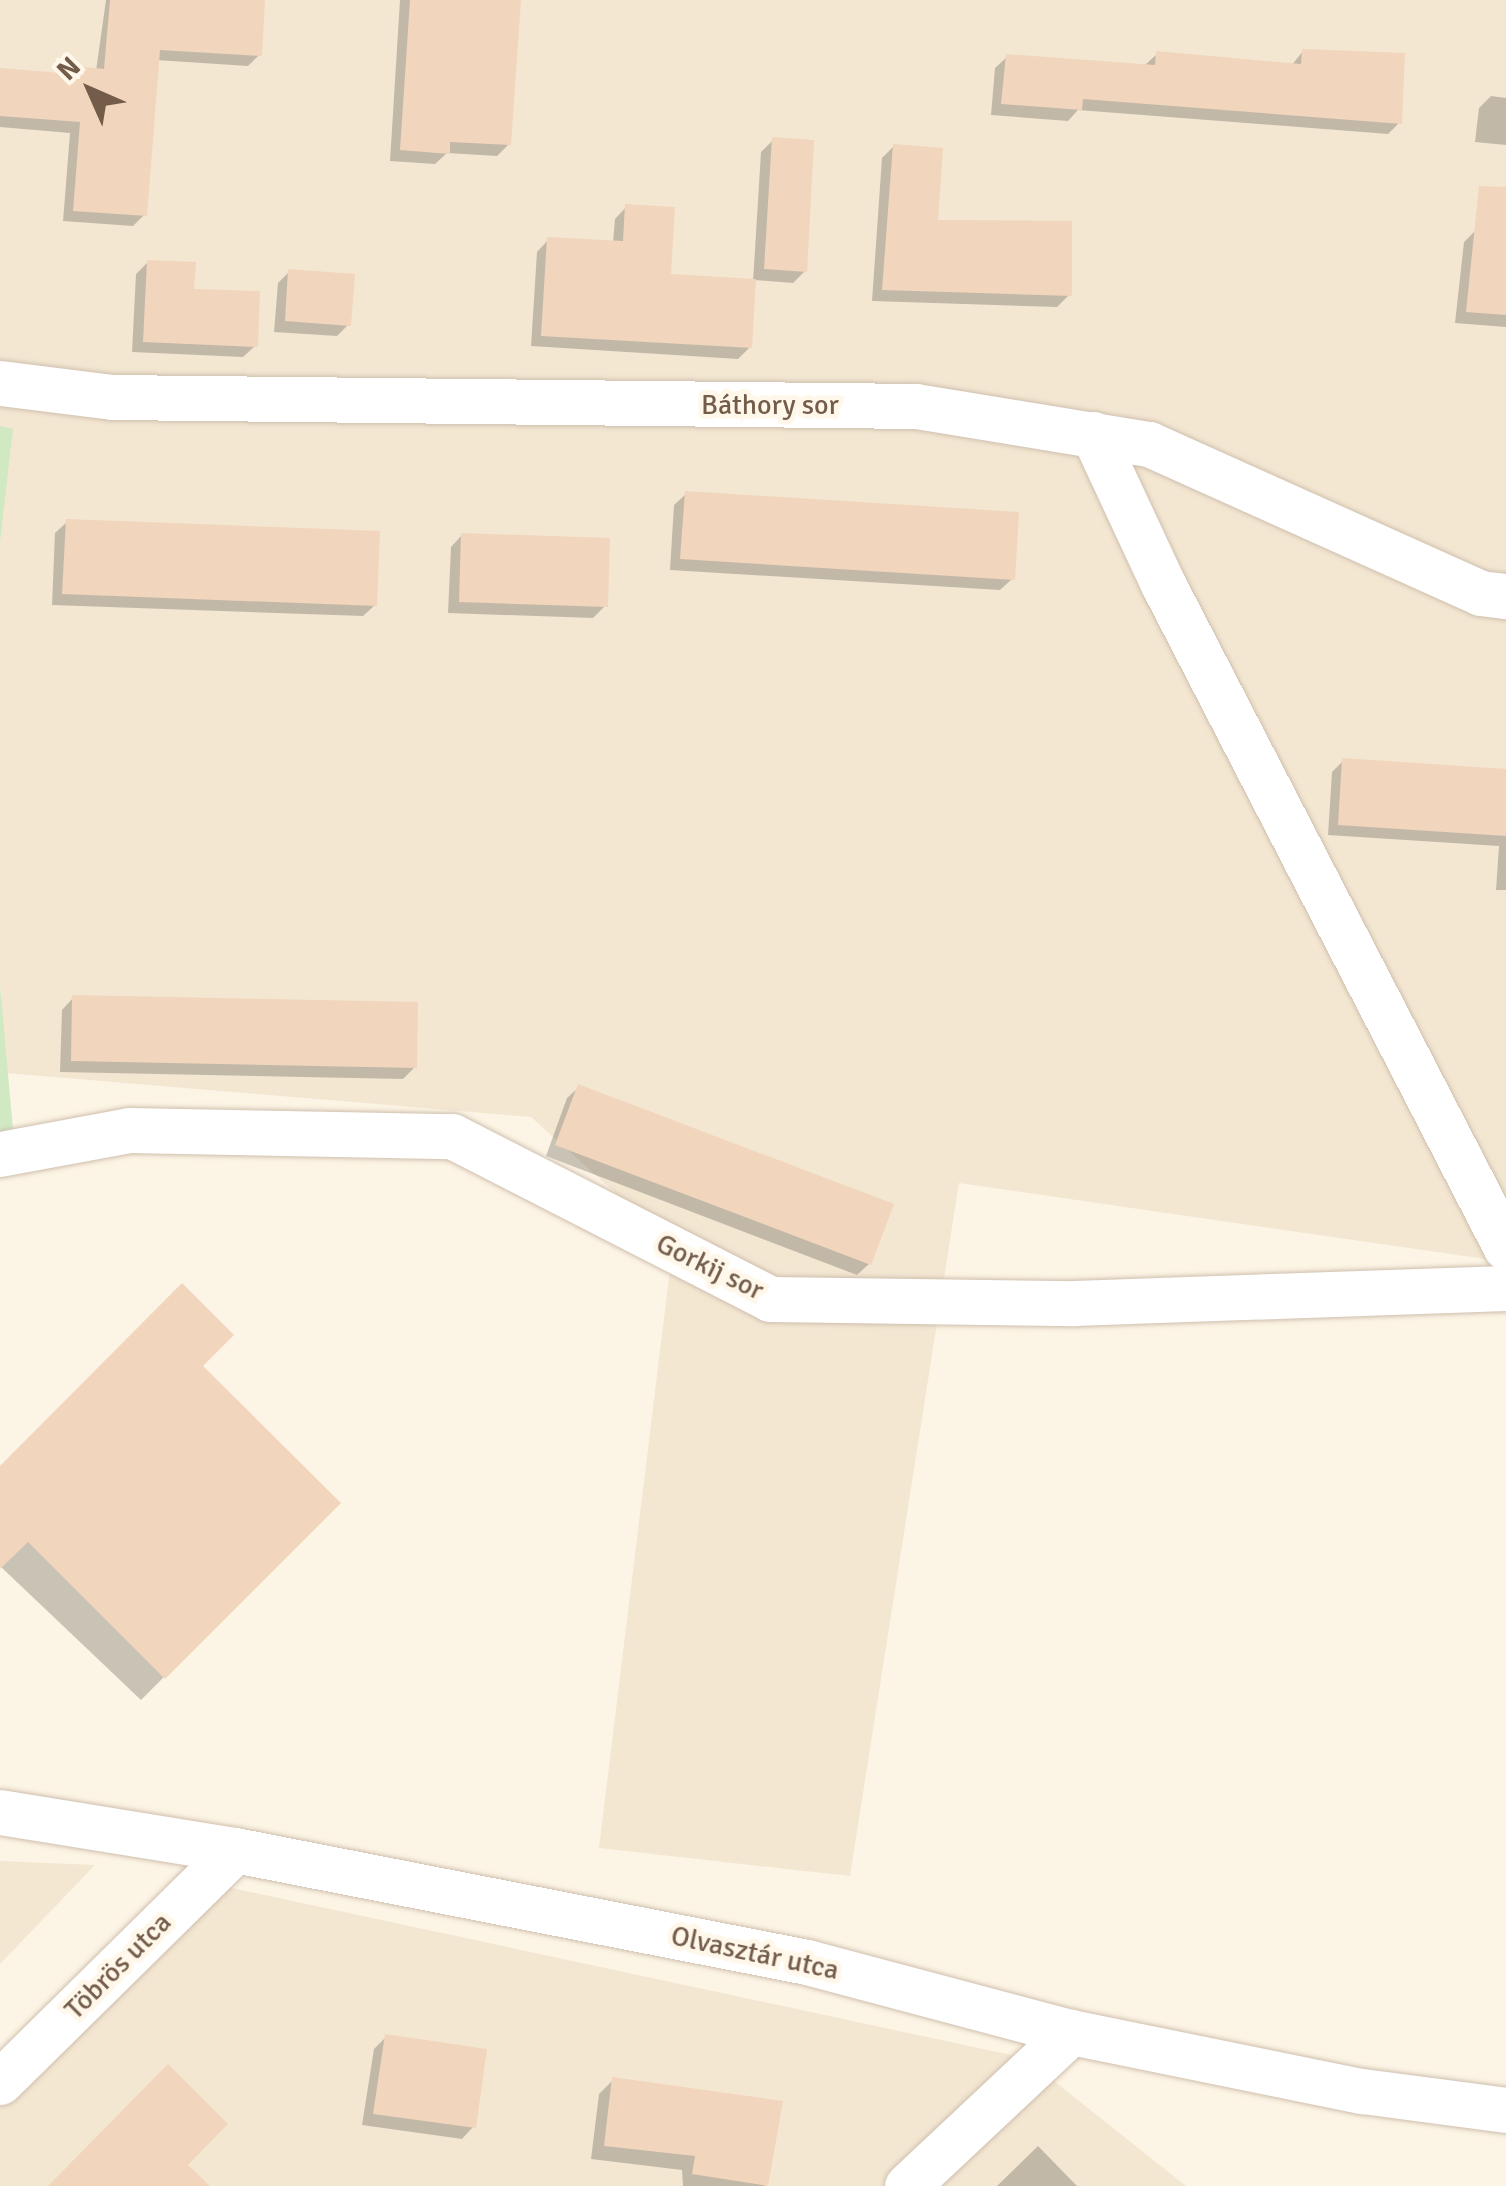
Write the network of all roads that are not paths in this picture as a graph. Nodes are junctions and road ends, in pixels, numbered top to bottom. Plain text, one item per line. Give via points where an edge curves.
1 (0, 383) edge
2 (1093, 434) junction
3 (1506, 596) edge
4 (0, 1154) edge
5 (1506, 1248) edge
6 (1506, 1288) edge
7 (0, 1812) edge
8 (235, 1850) junction
9 (1071, 2032) junction
10 (0, 2082) edge
11 (1506, 2110) edge
12 (906, 2186) edge

1 - 2 street, Báthory sor via 112,397 916,406
2 - 3 street, Báthory sor via 1149,444 1480,593
2 - 5 street via 1163,584
4 - 6 street, Gorkij sor via 128,1130 452,1136 770,1299 1074,1302
7 - 8 street, Olvasztár utca
8 - 9 street, Olvasztár utca via 807,1962
8 - 10 street, Töbrös utca
9 - 11 street, Olvasztár utca via 1362,2091
9 - 12 street

